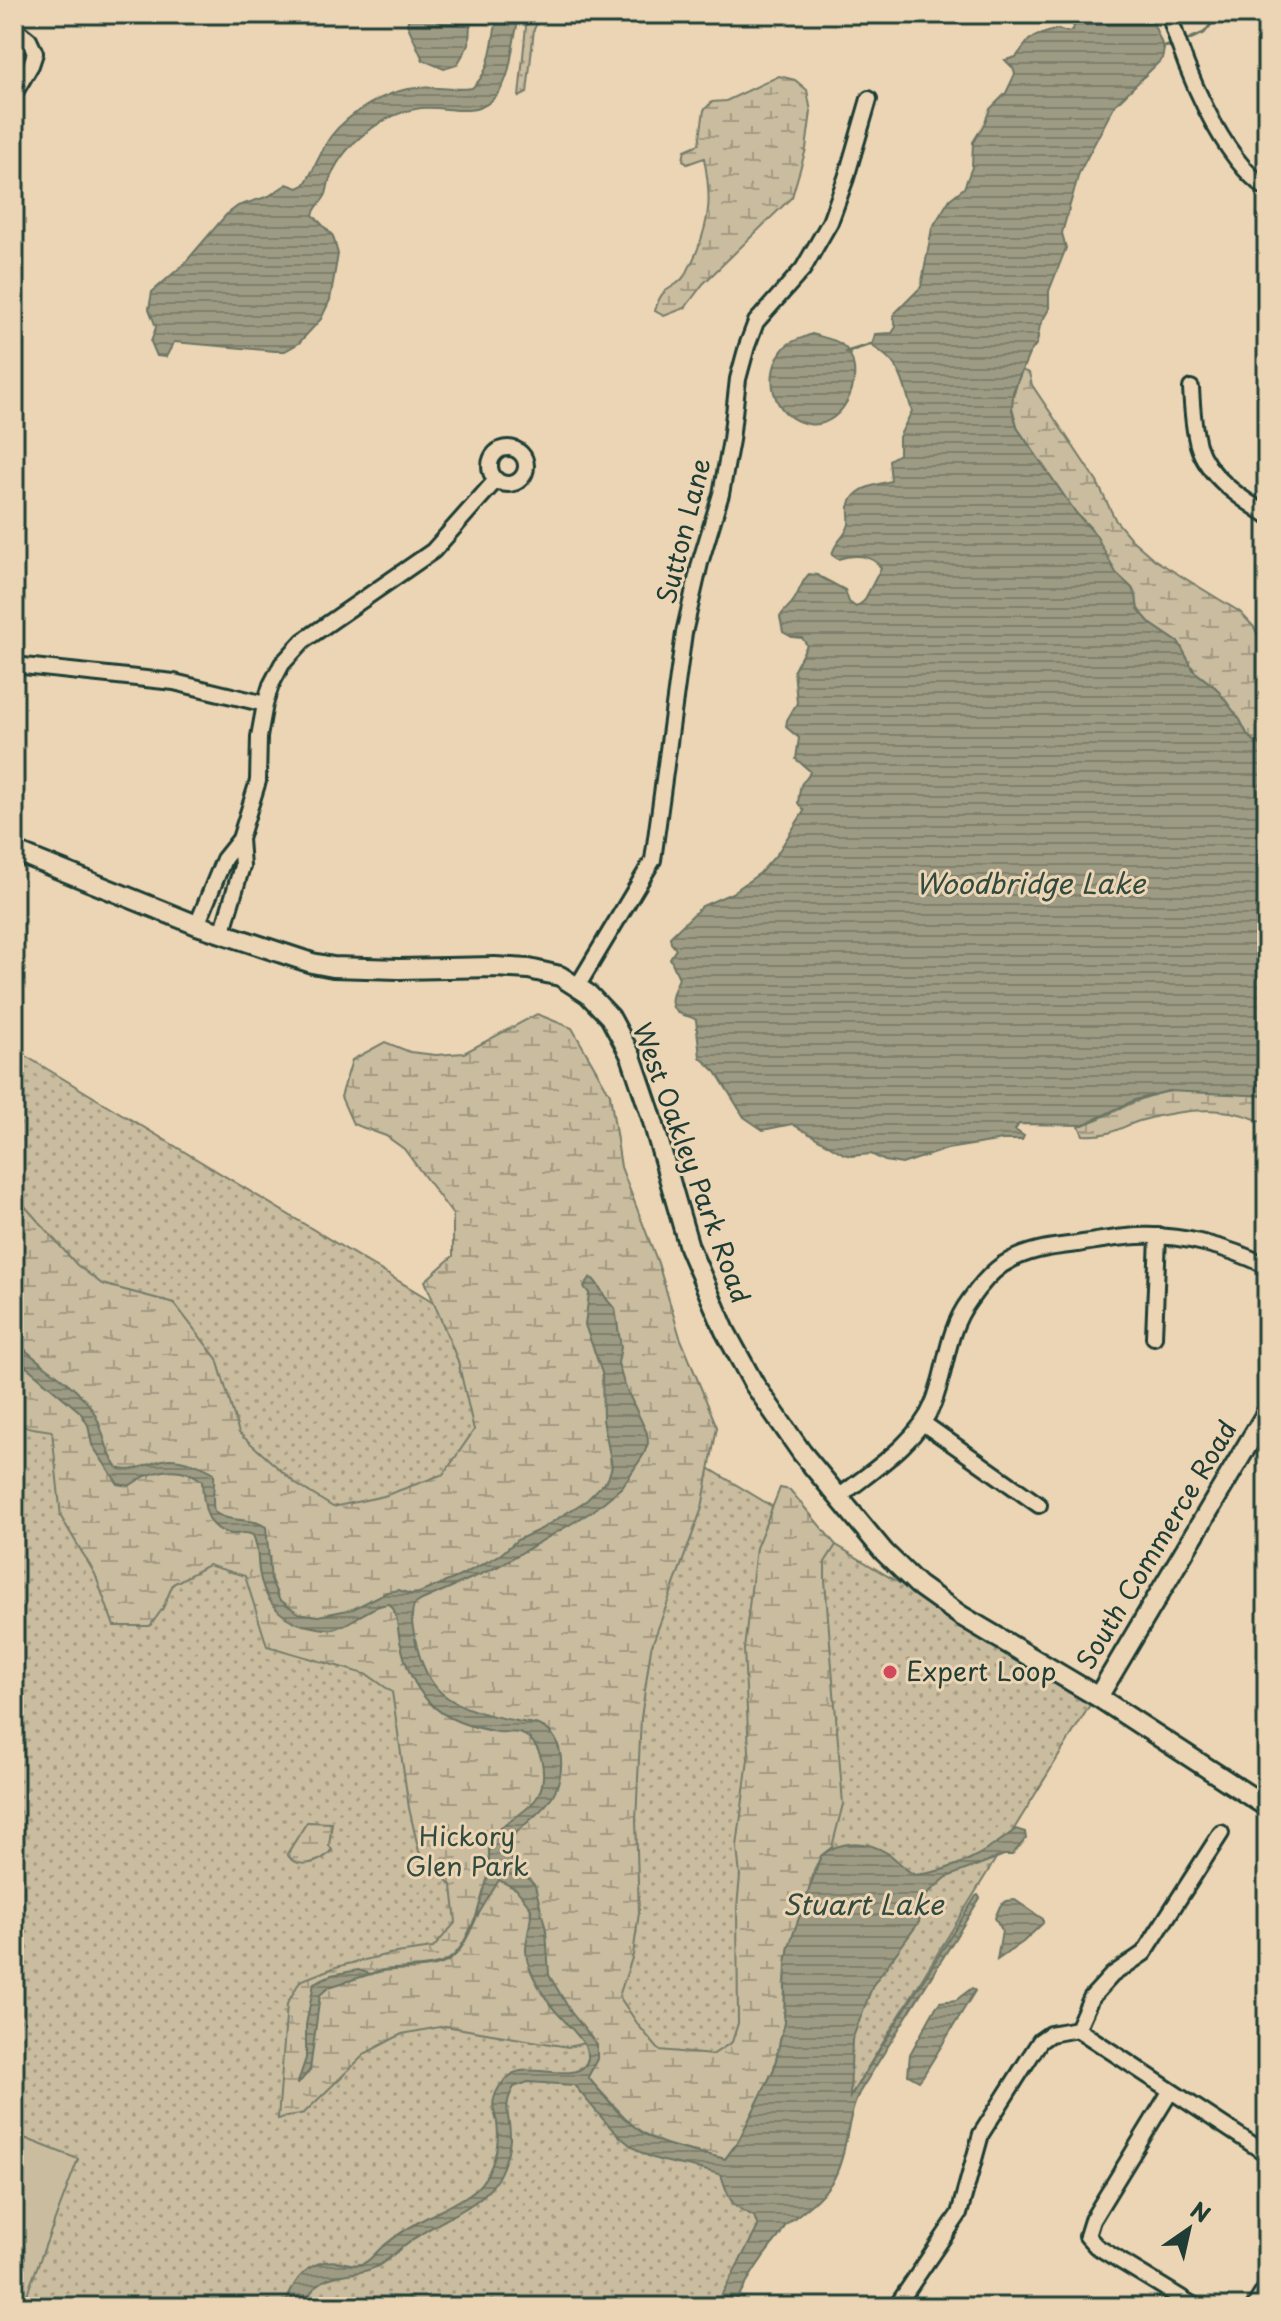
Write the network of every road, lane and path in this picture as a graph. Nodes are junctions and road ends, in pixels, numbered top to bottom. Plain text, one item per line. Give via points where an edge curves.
1 (1169, 14) edge
2 (14, 28) edge
3 (14, 94) edge
4 (869, 99) dead end
5 (1267, 189) edge
6 (1191, 388) dead end
7 (496, 480) dead end
8 (1267, 515) edge
9 (14, 665) edge
10 (265, 704) junction
11 (240, 839) junction
12 (14, 851) edge
13 (197, 925) junction
14 (222, 934) junction
15 (577, 987) junction
16 (1158, 1236) junction
17 (1267, 1266) edge
18 (1154, 1337) dead end
19 (1267, 1412) edge
20 (923, 1423) junction
21 (839, 1497) junction
22 (1039, 1505) dead end
23 (1098, 1697) junction
24 (1267, 1807) edge
25 (1221, 1833) dead end
26 (1080, 2032) junction
27 (1170, 2092) junction
28 (1267, 2154) edge
29 (1267, 2286) edge
30 (896, 2307) edge
31 (1196, 2307) edge
32 (1254, 2307) edge

1 - 5 street via 1207,112 1230,151
2 - 3 street via 35,53
4 - 15 street, Sutton Lane via 830,222 803,269 756,322 747,346 721,494 684,633 653,860
6 - 8 street via 1198,446 1206,463
7 - 10 street via 433,551 303,641 282,664
9 - 10 street via 174,682
10 - 11 street via 258,781
11 - 13 street via 224,859
11 - 14 street via 242,866
12 - 13 street, West Oakley Park Road
13 - 14 street, West Oakley Park Road
14 - 15 street, West Oakley Park Road via 333,967 529,969 560,976
15 - 21 street, West Oakley Park Road via 610,1017 631,1056 689,1247 725,1331 754,1384
16 - 17 street via 1243,1254
16 - 18 street
16 - 20 street via 1046,1247 1000,1267 956,1321
19 - 23 street, South Commerce Road
20 - 21 street
20 - 22 street
21 - 23 street, West Oakley Park Road via 918,1585
23 - 24 street, South Commerce Road
25 - 26 street via 1144,1953 1091,1998
26 - 27 street
26 - 30 street via 1050,2034 1040,2041 990,2117 959,2214
27 - 28 street
27 - 31 street via 1087,2236
29 - 32 street

